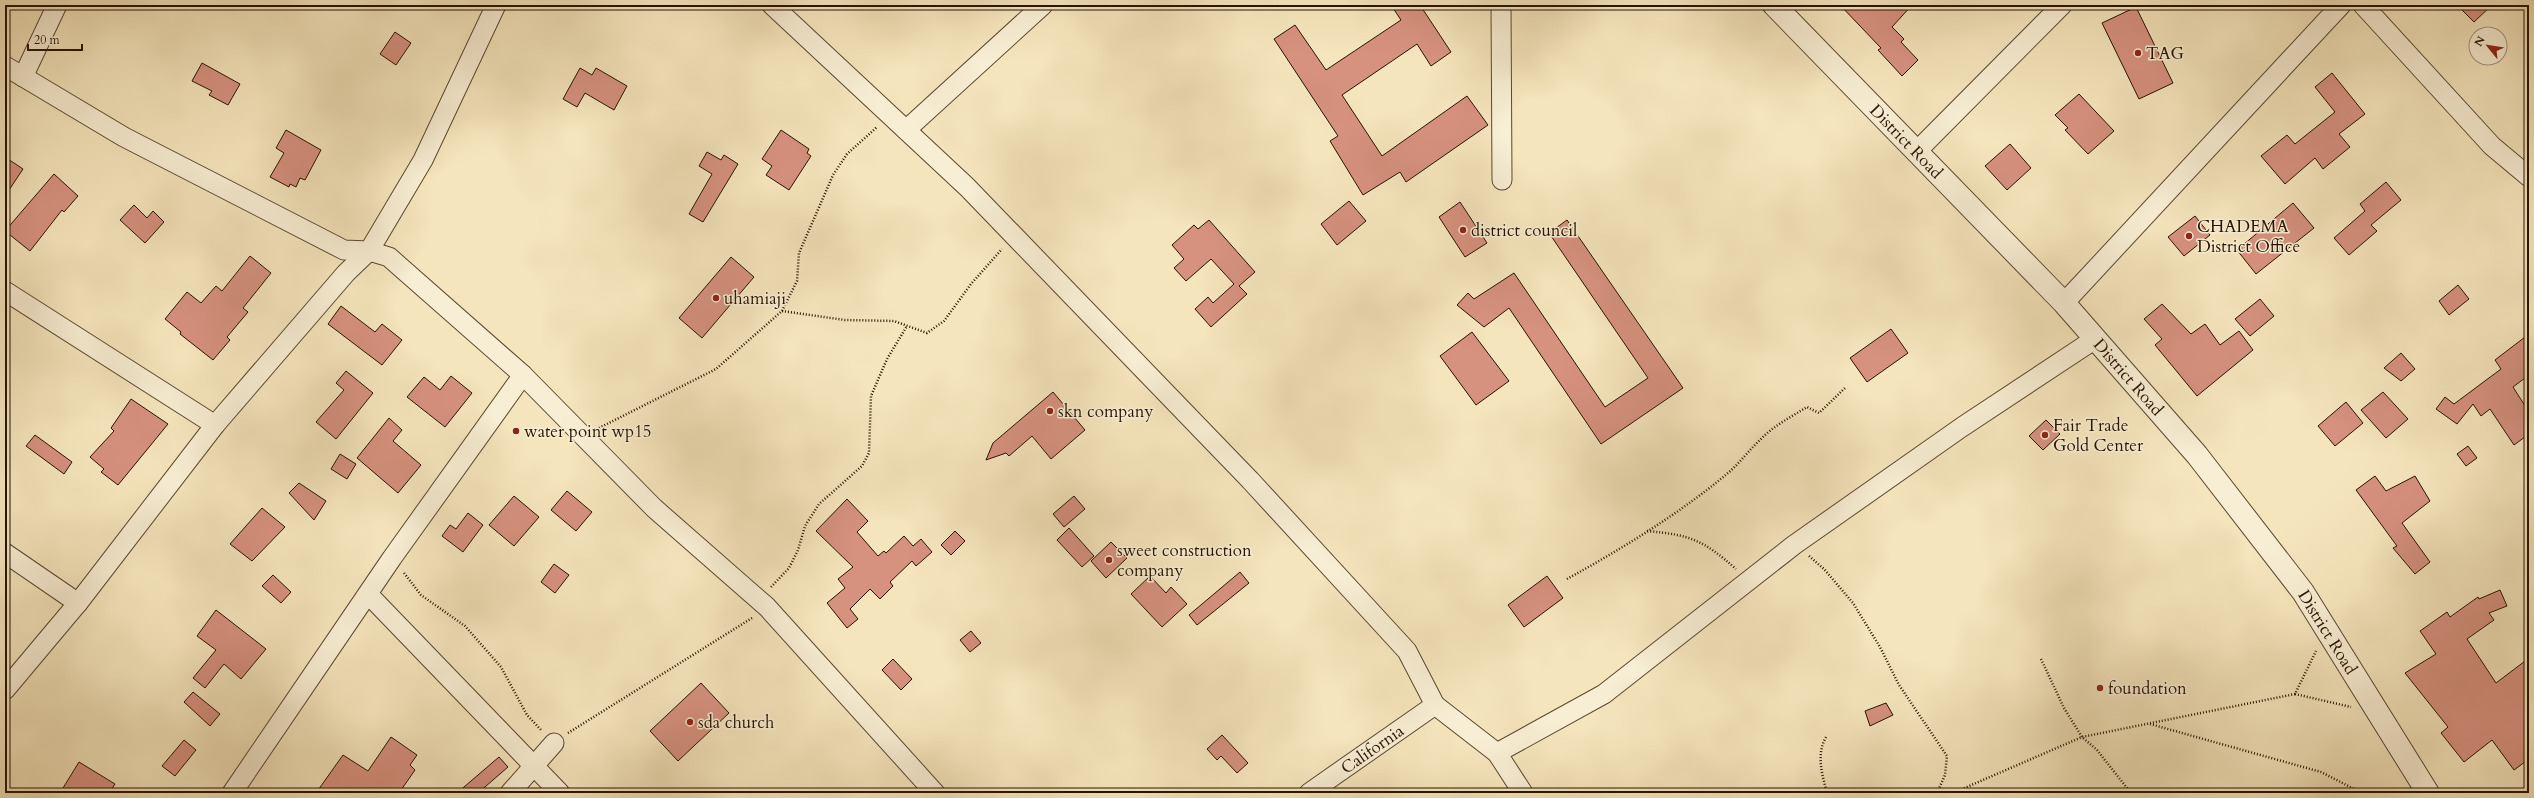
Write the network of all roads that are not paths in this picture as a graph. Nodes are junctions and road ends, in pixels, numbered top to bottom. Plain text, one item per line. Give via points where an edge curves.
1 (57, 5) edge
2 (496, 5) edge
3 (772, 5) edge
4 (1043, 5) edge
5 (1501, 5) edge
6 (1775, 5) edge
7 (2062, 5) edge
8 (2341, 5) edge
9 (2363, 5) edge
10 (5, 66) edge
11 (24, 77) junction
12 (906, 130) junction
13 (1916, 152) junction
14 (2529, 177) edge
15 (1502, 180) dead end
16 (369, 251) junction
17 (5, 291) edge
18 (2064, 303) junction
19 (2095, 339) junction
20 (522, 375) junction
21 (215, 424) junction
22 (5, 553) edge
23 (368, 594) junction
24 (78, 603) junction
25 (5, 690) edge
26 (1435, 705) junction
27 (554, 743) road end
28 (1496, 753) junction
29 (534, 767) junction
30 (232, 793) edge
31 (510, 793) edge
32 (560, 793) edge
33 (935, 793) edge
34 (1309, 793) edge
35 (1522, 793) edge
36 (2428, 793) edge

1 - 11 street
2 - 16 street via 423,160
3 - 12 street
4 - 12 street
5 - 15 street
6 - 13 street, District Road
7 - 13 street
8 - 18 street
9 - 14 street via 2492,146
10 - 11 street
11 - 16 street via 124,137 344,250
12 - 26 street via 1014,236 1250,480 1407,651
13 - 18 street, District Road
16 - 20 street via 389,257
16 - 21 street via 346,273
17 - 21 street
18 - 19 street, District Road
19 - 28 street via 1962,427 1794,545 1604,694
19 - 36 street, District Road via 2197,455 2303,592
20 - 23 street
20 - 33 street via 654,508 763,603
21 - 24 street
22 - 24 street
23 - 29 street
23 - 30 street
24 - 25 street
26 - 28 street
26 - 34 street, California
27 - 29 street
28 - 35 street
29 - 31 street
29 - 32 street

